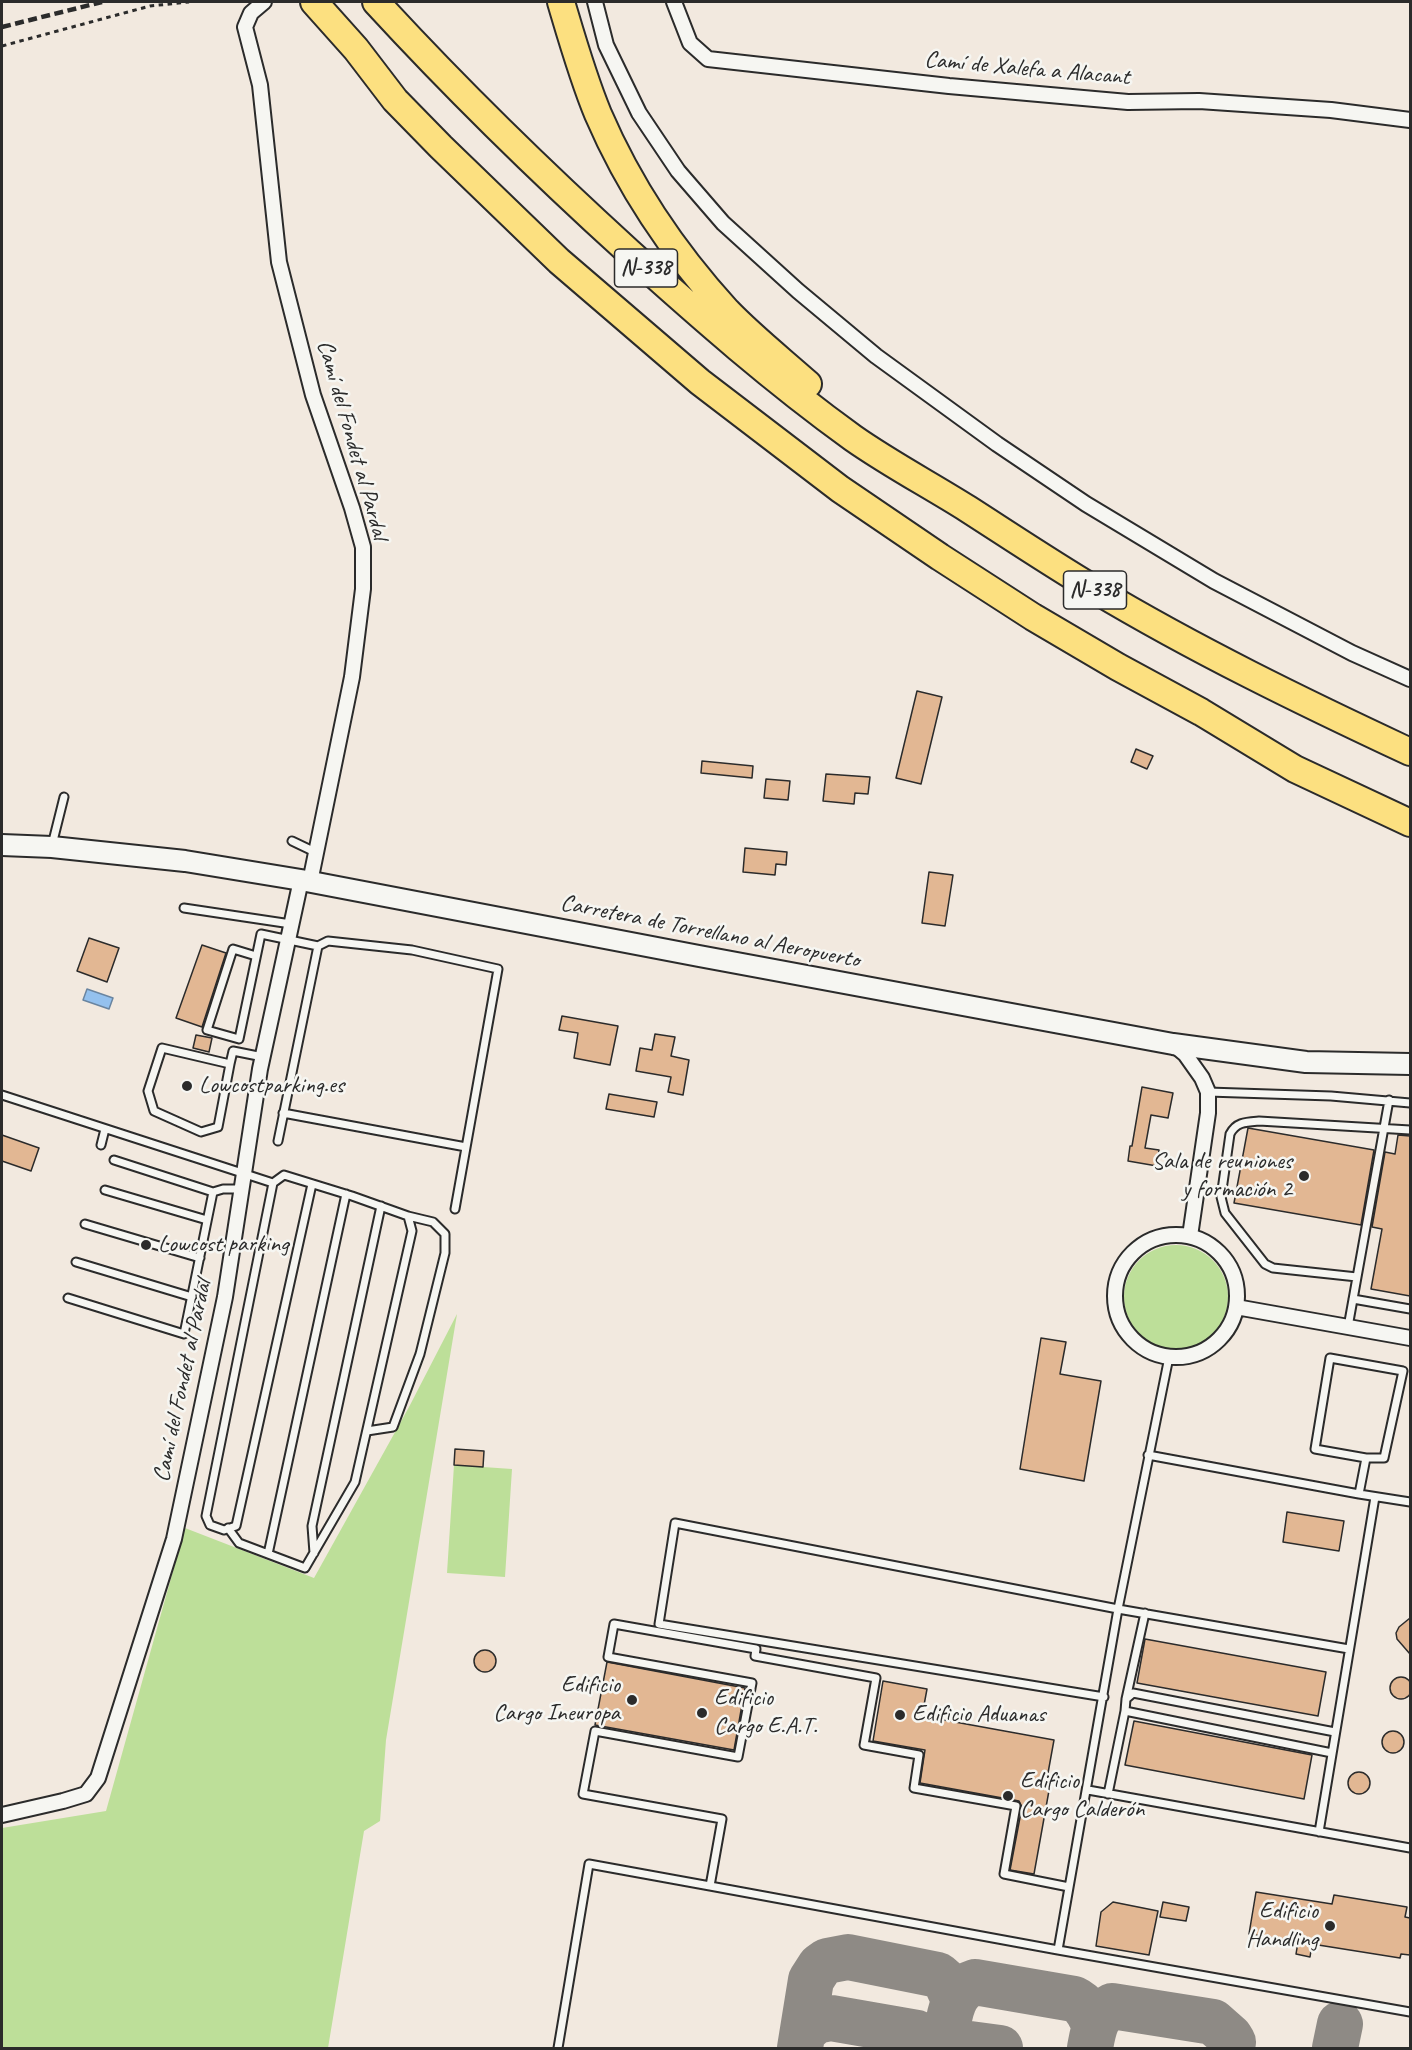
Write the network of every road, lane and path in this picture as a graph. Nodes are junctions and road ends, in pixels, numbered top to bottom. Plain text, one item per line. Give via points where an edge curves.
1 (189, 2) edge
2 (264, 2) edge
3 (297, 2) edge
4 (376, 2) edge
5 (561, 2) edge
6 (595, 2) edge
7 (674, 2) edge
8 (318, 6) edge
9 (2, 46) edge
10 (395, 100) junction
11 (1410, 120) edge
12 (948, 496) junction
13 (1410, 680) edge
14 (1201, 712) junction
15 (1410, 752) edge
16 (64, 797) dead end
17 (1410, 807) edge
18 (1410, 823) edge
19 (292, 841) dead end
20 (2, 845) edge
21 (52, 847) junction
22 (315, 852) junction
23 (305, 881) junction
24 (184, 908) dead end
25 (290, 931) junction
26 (318, 946) junction
27 (256, 956) junction
28 (1173, 1044) junction
29 (263, 1057) junction
30 (230, 1064) junction
31 (1410, 1064) edge
32 (1208, 1092) junction
33 (2, 1095) edge
34 (1389, 1100) junction
35 (1410, 1103) edge
36 (284, 1113) junction
37 (1384, 1128) junction
38 (105, 1129) junction
39 (1410, 1130) edge
40 (278, 1141) dead end
41 (101, 1144) dead end
42 (466, 1147) junction
43 (114, 1160) dead end
44 (243, 1182) junction
45 (273, 1183) junction
46 (312, 1184) junction
47 (105, 1190) dead end
48 (213, 1192) junction
49 (346, 1194) junction
50 (381, 1206) junction
51 (455, 1209) dead end
52 (408, 1216) junction
53 (207, 1220) junction
54 (85, 1224) dead end
55 (1190, 1236) junction
56 (200, 1258) junction
57 (76, 1262) dead end
58 (1356, 1277) junction
59 (192, 1297) junction
60 (68, 1298) dead end
61 (1353, 1299) junction
62 (1236, 1307) junction
63 (1410, 1309) edge
64 (1348, 1327) junction
65 (1410, 1338) edge
66 (1169, 1357) junction
67 (367, 1431) junction
68 (1148, 1455) junction
69 (1366, 1458) junction
70 (1359, 1494) junction
71 (1375, 1497) junction
72 (1410, 1502) edge
73 (228, 1528) junction
74 (314, 1552) junction
75 (268, 1554) junction
76 (1118, 1609) junction
77 (1145, 1614) junction
78 (1349, 1649) junction
79 (1104, 1697) junction
80 (1126, 1699) junction
81 (1125, 1711) junction
82 (1335, 1732) junction
83 (1332, 1753) junction
84 (1088, 1790) junction
85 (1108, 1794) junction
86 (2, 1815) edge
87 (1319, 1832) junction
88 (1410, 1848) edge
89 (710, 1886) junction
90 (1069, 1887) junction
91 (1058, 1950) junction
92 (1410, 2012) edge
93 (558, 2049) edge

1 - 9 path via 150,6
2 - 22 street, Camí del Fondet al Pardal via 251,13 245,27 260,85 279,262 313,395 363,547 363,589 352,677
3 - 10 highway via 356,69
4 - 12 highway, N-338 via 556,186 758,366 854,438
5 - 12 highway via 598,115 638,192 675,249 728,311 772,353 823,396 913,460
6 - 13 street via 606,45 639,113 678,171 723,223 876,356 1086,504 1214,581
7 - 11 street, Camí de Xalefa a Alacant via 690,44 708,59 1128,102 1199,101
8 - 10 highway, N-338
10 - 14 highway, N-338 via 628,322 831,482 1033,617
12 - 15 highway, N-338 via 1095,590 1236,668
14 - 17 highway, N-338
14 - 18 highway via 1295,769
16 - 21 lane
19 - 22 lane
20 - 21 street, Carretera de Torrellano al Aeropuerto
21 - 23 street, Carretera de Torrellano al Aeropuerto via 185,861
22 - 23 street, Camí del Fondet al Pardal
23 - 25 street, Camí del Fondet al Pardal
23 - 28 street, Carretera de Torrellano al Aeropuerto
24 - 25 lane
25 - 26 lane
25 - 27 lane via 261,934
25 - 29 street, Camí del Fondet al Pardal
26 - 36 lane
26 - 42 lane via 328,940 412,950 498,969
27 - 27 lane via 239,1039 207,1030 233,949
28 - 31 street, Carretera de Torrellano al Aeropuerto via 1306,1062
28 - 32 street via 1185,1054
29 - 30 lane via 233,1051
29 - 44 street, Camí del Fondet al Pardal
30 - 30 lane via 162,1048 148,1091 154,1111 201,1132 218,1127
32 - 34 lane
32 - 55 street
33 - 38 lane
34 - 35 lane
34 - 37 lane
36 - 40 lane
36 - 42 lane
37 - 39 lane
37 - 58 lane
37 - 58 lane via 1259,1121 1240,1124 1230,1134 1221,1205 1265,1264
38 - 41 lane
38 - 44 lane
42 - 51 lane
43 - 48 lane
44 - 45 lane
44 - 48 lane
44 - 86 street, Camí del Fondet al Pardal via 225,1297 174,1539 98,1778 86,1794
45 - 46 lane via 284,1175
45 - 73 lane via 206,1516 210,1524
46 - 49 lane
46 - 73 lane via 236,1526
47 - 53 lane
48 - 53 lane
49 - 50 lane
49 - 75 lane
50 - 52 lane
50 - 74 lane via 312,1526
52 - 67 lane via 412,1231
52 - 67 lane via 433,1222 444,1234 445,1252 420,1354 393,1427
53 - 56 lane
54 - 56 lane
55 - 62 street via 1208,1243 1222,1255 1237,1289
55 - 66 street via 1170,1234 1151,1239 1134,1250 1121,1266 1115,1285 1114,1305 1121,1324 1133,1340 1149,1351
56 - 59 lane
57 - 59 lane
58 - 61 lane
59 - 60 lane via 184,1334
61 - 63 lane
61 - 64 lane
62 - 64 street
62 - 66 street via 1219,1340 1187,1356
64 - 65 street
66 - 68 lane
67 - 74 lane via 355,1482
68 - 70 lane
68 - 76 lane
69 - 69 lane via 1384,1458 1402,1371 1330,1358 1315,1449
69 - 70 lane
70 - 71 lane
71 - 72 lane
71 - 78 lane
73 - 75 lane via 239,1543
74 - 75 lane via 305,1568
76 - 77 lane
76 - 79 lane
76 - 79 lane via 675,1523 660,1613 659,1624
77 - 78 lane
77 - 80 lane
78 - 82 lane
79 - 84 lane
80 - 81 lane
80 - 82 lane via 1132,1693
81 - 83 lane
81 - 85 lane
82 - 83 lane
83 - 87 lane
84 - 85 lane
84 - 90 lane
85 - 87 lane
87 - 88 lane
89 - 90 lane via 722,1819 583,1794 595,1731 738,1757 752,1683 608,1657 614,1624 756,1649 755,1656 876,1678 864,1745 920,1755 914,1788 1016,1806 1004,1874
89 - 91 lane
89 - 93 lane via 589,1864
90 - 91 lane
91 - 92 lane

